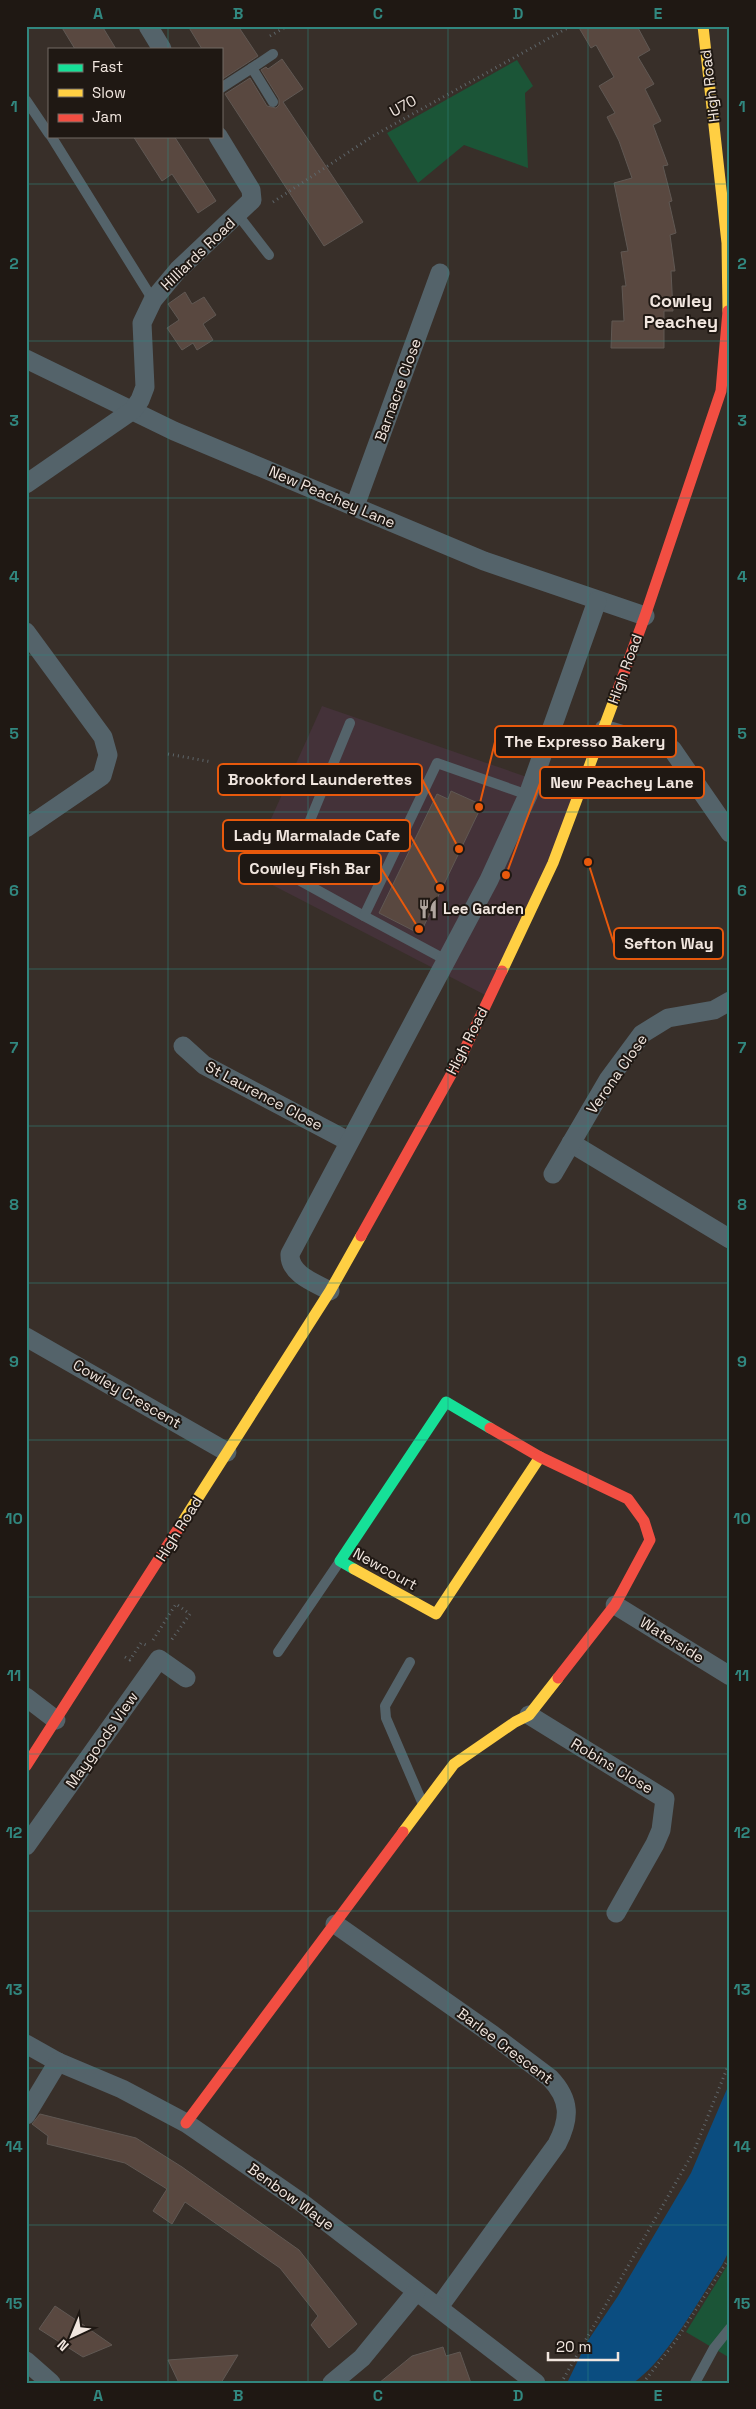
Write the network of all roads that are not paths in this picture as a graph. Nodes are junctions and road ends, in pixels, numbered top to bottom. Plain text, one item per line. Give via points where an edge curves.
1 (148, 26) edge
2 (703, 26) edge
3 (161, 48) edge
4 (273, 54) dead end
5 (252, 68) junction
6 (222, 87) edge
7 (26, 100) edge
8 (273, 102) dead end
9 (48, 132) edge
10 (52, 138) edge
11 (219, 138) edge
12 (726, 186) edge
13 (244, 209) junction
14 (269, 255) dead end
15 (440, 273) dead end
16 (153, 300) junction
17 (729, 302) edge
18 (26, 359) edge
19 (133, 410) junction
20 (26, 484) edge
21 (355, 506) junction
22 (597, 601) junction
23 (645, 616) junction
24 (26, 632) edge
25 (350, 723) dead end
26 (604, 728) junction
27 (528, 796) junction
28 (723, 808) edge
29 (26, 828) edge
30 (730, 833) edge
31 (364, 916) junction
32 (446, 960) junction
33 (730, 1001) edge
34 (183, 1046) dead end
35 (348, 1141) junction
36 (571, 1143) junction
37 (553, 1174) dead end
38 (730, 1239) edge
39 (330, 1291) junction
40 (26, 1337) edge
41 (227, 1452) junction
42 (540, 1458) junction
43 (340, 1561) junction
44 (614, 1605) junction
45 (278, 1652) dead end
46 (410, 1662) dead end
47 (730, 1676) edge
48 (186, 1678) dead end
49 (26, 1697) edge
50 (528, 1715) junction
51 (56, 1720) junction
52 (26, 1766) edge
53 (423, 1806) junction
54 (26, 1846) edge
55 (616, 1913) dead end
56 (335, 1924) junction
57 (26, 2044) edge
58 (58, 2062) junction
59 (26, 2115) edge
60 (186, 2123) junction
61 (416, 2292) junction
62 (439, 2307) junction
63 (730, 2328) edge
64 (26, 2362) edge
65 (51, 2383) edge
66 (332, 2383) edge
67 (536, 2383) edge
68 (695, 2383) edge

1 - 3 street
2 - 12 main road, High Road
4 - 5 lane
5 - 6 lane
5 - 8 lane
7 - 9 lane
10 - 16 lane
11 - 13 street via 251,190 252,199
12 - 17 main road, High Road
13 - 14 lane
13 - 16 street, Hilliards Road via 178,270
15 - 21 street, Barnacre Close
16 - 19 street, Hilliards Road via 142,323 144,387
17 - 23 main road, High Road via 721,391
18 - 19 street, New Peachey Lane
19 - 20 street
19 - 21 street, New Peachey Lane via 174,431
21 - 22 street, New Peachey Lane via 484,562
22 - 23 street, New Peachey Lane
22 - 27 street
23 - 26 main road, High Road
24 - 29 street via 102,737 108,755 102,776
25 - 31 lane via 288,874
26 - 28 street via 672,749
26 - 39 main road, High Road via 553,863 462,1055
27 - 31 lane via 437,764
27 - 32 street via 489,880
28 - 30 street
31 - 32 lane
32 - 35 street
33 - 36 street, Verona Close via 714,1010 668,1018 642,1034 608,1080
34 - 35 street, St Laurence Close via 204,1066
35 - 39 street via 290,1254 290,1261 297,1272
36 - 37 street, Verona Close
36 - 38 street
39 - 41 main road, High Road
40 - 41 street, Cowley Crescent
41 - 51 main road, High Road
42 - 43 main road, Newcourt via 436,1614
42 - 43 main road, Newcourt via 446,1402
42 - 44 main road, Newcourt via 628,1499 644,1521 650,1540
43 - 45 lane
44 - 47 street, Waterside
44 - 50 main road, Newcourt
46 - 53 lane via 385,1706 386,1718
48 - 54 street, Maygoods View via 159,1659
49 - 51 street
50 - 53 main road via 454,1764
50 - 55 street, Robins Close via 665,1798 661,1830
51 - 52 main road, High Road
53 - 56 main road
56 - 60 main road
56 - 62 street, Barlee Crescent via 550,2078 557,2086 567,2111 567,2120 557,2144
57 - 58 street, Benbow Waye
58 - 59 street
58 - 60 street, Benbow Waye via 122,2089
60 - 61 street, Benbow Waye via 302,2203
61 - 62 street, Benbow Waye
61 - 66 street via 362,2358
62 - 67 street, Benbow Waye
63 - 68 lane via 714,2348
64 - 65 street

